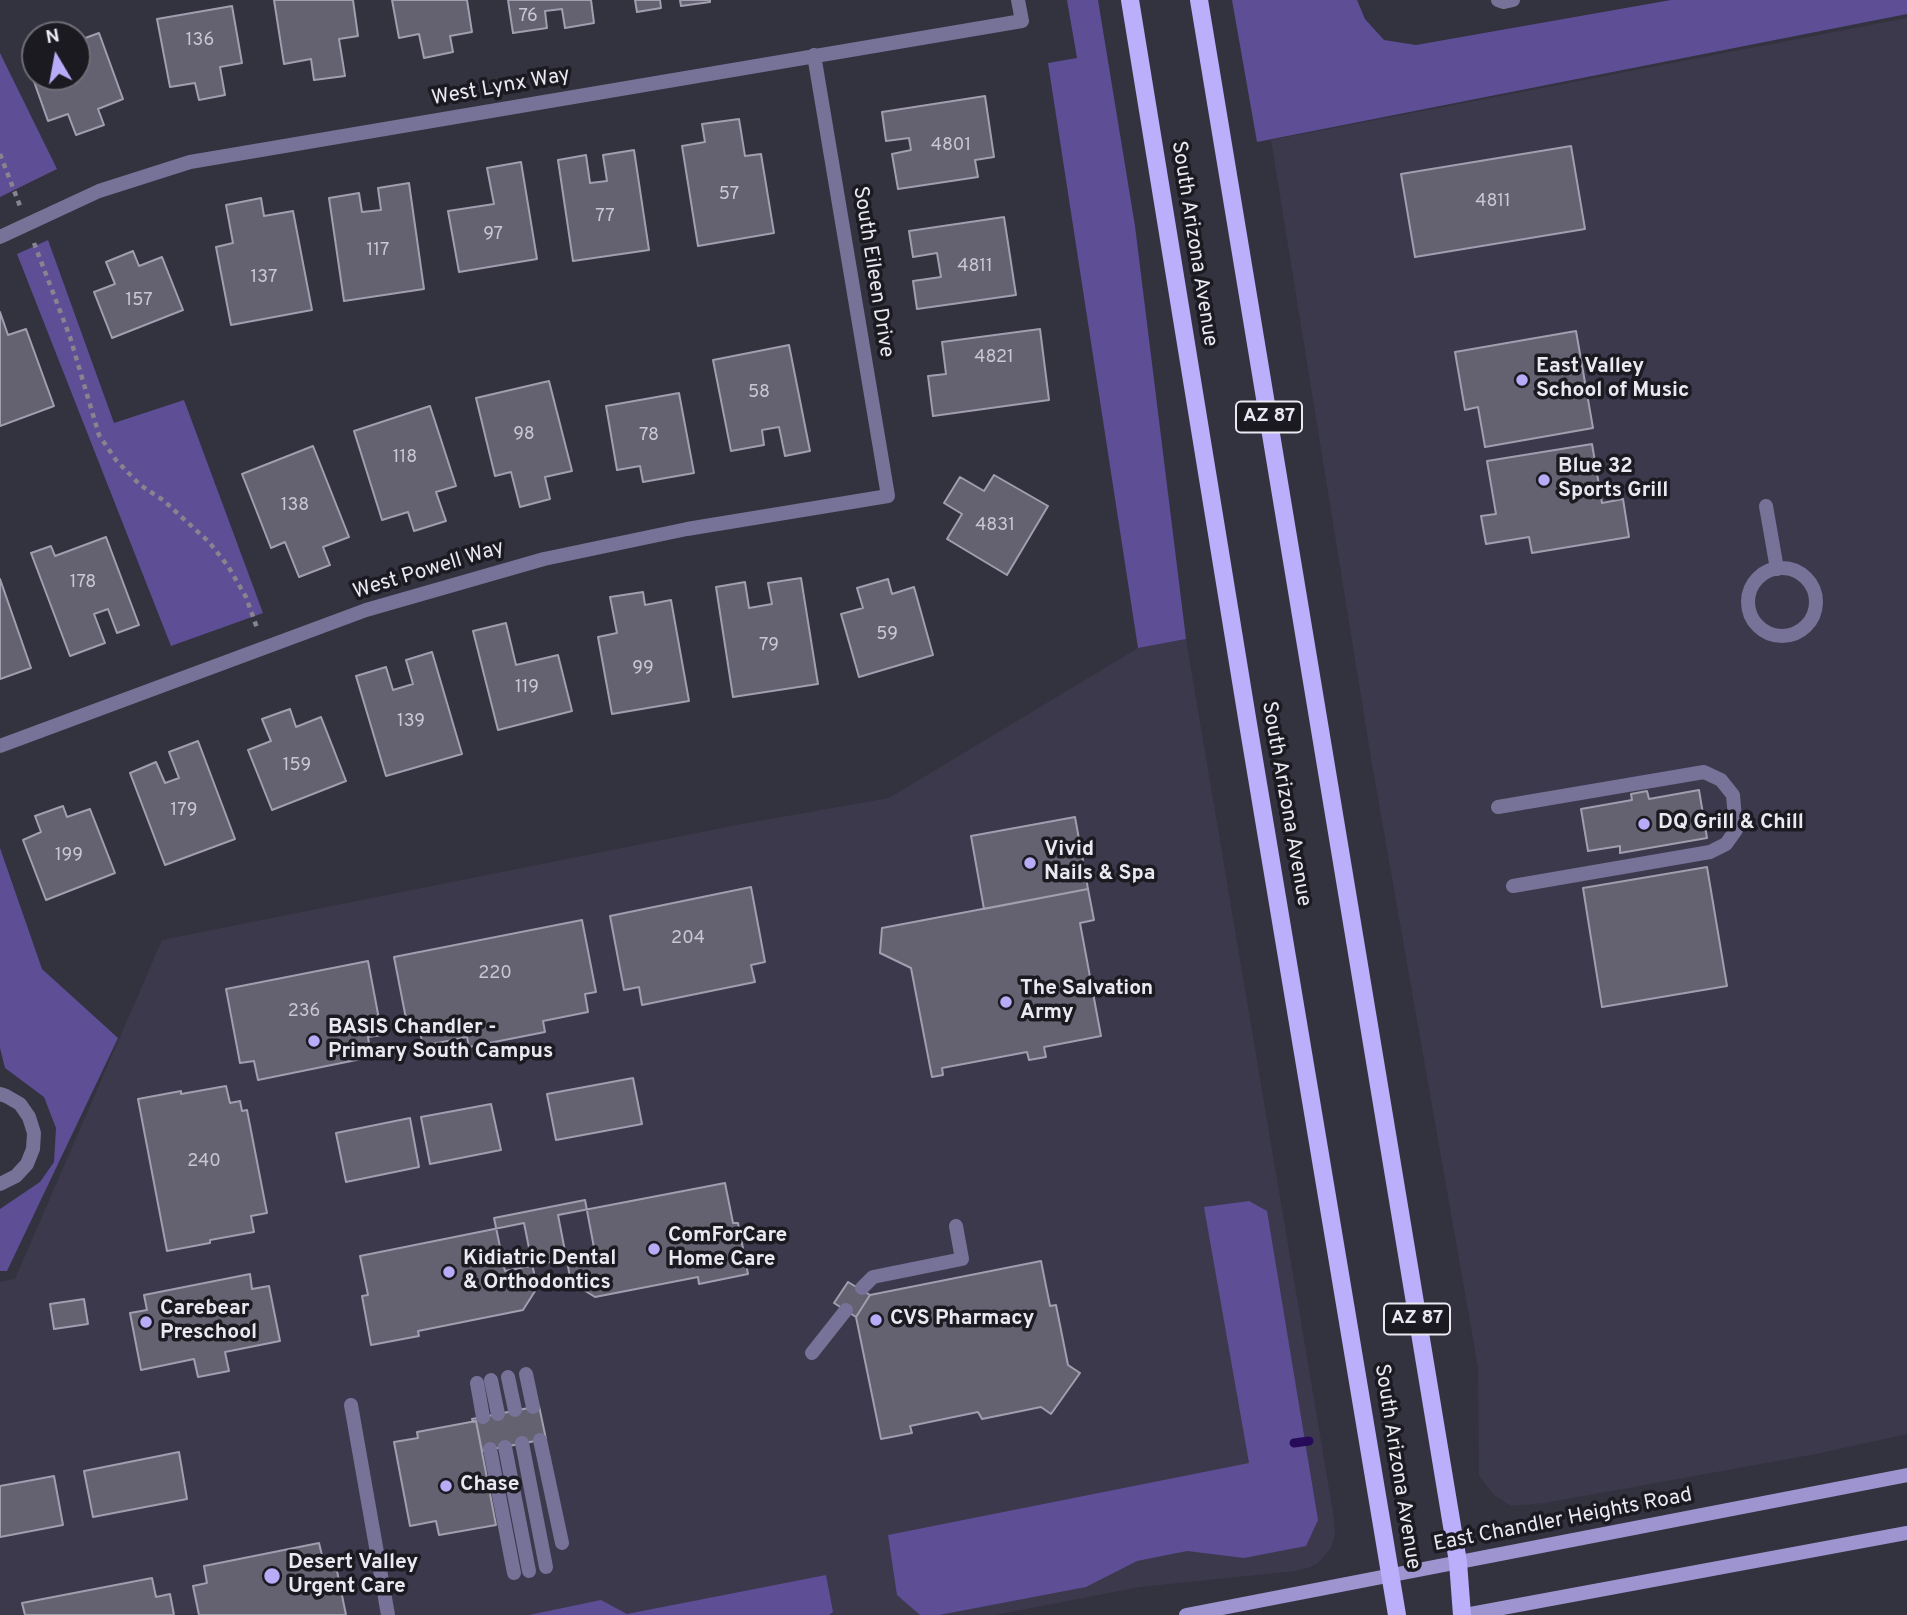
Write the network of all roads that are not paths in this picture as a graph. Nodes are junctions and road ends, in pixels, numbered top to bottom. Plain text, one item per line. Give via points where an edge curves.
1 (1018, 0) edge
2 (1130, 0) edge
3 (1199, 0) edge
4 (1498, 0) edge
5 (1513, 0) edge
6 (814, 55) junction
7 (0, 237) edge
8 (887, 496) joint
9 (1766, 506) dead end
10 (1777, 569) junction
11 (0, 746) edge
12 (1498, 807) dead end
13 (1513, 886) dead end
14 (0, 1094) edge
15 (0, 1184) edge
16 (956, 1226) dead end
17 (862, 1288) dead end
18 (846, 1310) dead end
19 (812, 1353) dead end
20 (526, 1374) dead end
21 (508, 1377) dead end
22 (484, 1381) dead end
23 (351, 1405) dead end
24 (533, 1407) dead end
25 (515, 1410) dead end
26 (491, 1415) dead end
27 (540, 1440) dead end
28 (522, 1443) dead end
29 (497, 1448) dead end
30 (1907, 1475) edge
31 (1907, 1532) edge
32 (562, 1543) dead end
33 (1458, 1562) junction
34 (546, 1567) dead end
35 (522, 1572) dead end
36 (1391, 1576) junction
37 (388, 1615) edge
38 (1186, 1615) edge
39 (1397, 1615) edge
40 (1463, 1615) edge

1 - 6 street, West Lynx Way via 1021,21
2 - 36 main road, South Arizona Avenue
3 - 33 main road, AZ 87
4 - 5 street
6 - 7 street, West Lynx Way via 190,162 99,191
6 - 8 street, South Eileen Drive
8 - 11 street, West Powell Way via 687,529 544,559 366,610
9 - 10 street
10 - 10 street via 1758,579 1748,598 1753,620 1770,634 1781,636 1809,623 1815,596 1801,574
12 - 13 street via 1704,772 1721,780 1733,795 1736,830 1727,844 1710,852
14 - 15 street via 20,1104 34,1133 27,1164
16 - 17 street via 962,1259 873,1277
18 - 19 street
20 - 24 street
21 - 25 street
22 - 26 street
23 - 37 street
27 - 32 street
28 - 34 street
29 - 35 street
30 - 33 main road, East Chandler Heights Road
31 - 40 main road
33 - 36 main road, East Chandler Heights Road
33 - 40 main road, AZ 87
36 - 38 main road, East Chandler Heights Road
36 - 39 main road, South Arizona Avenue

